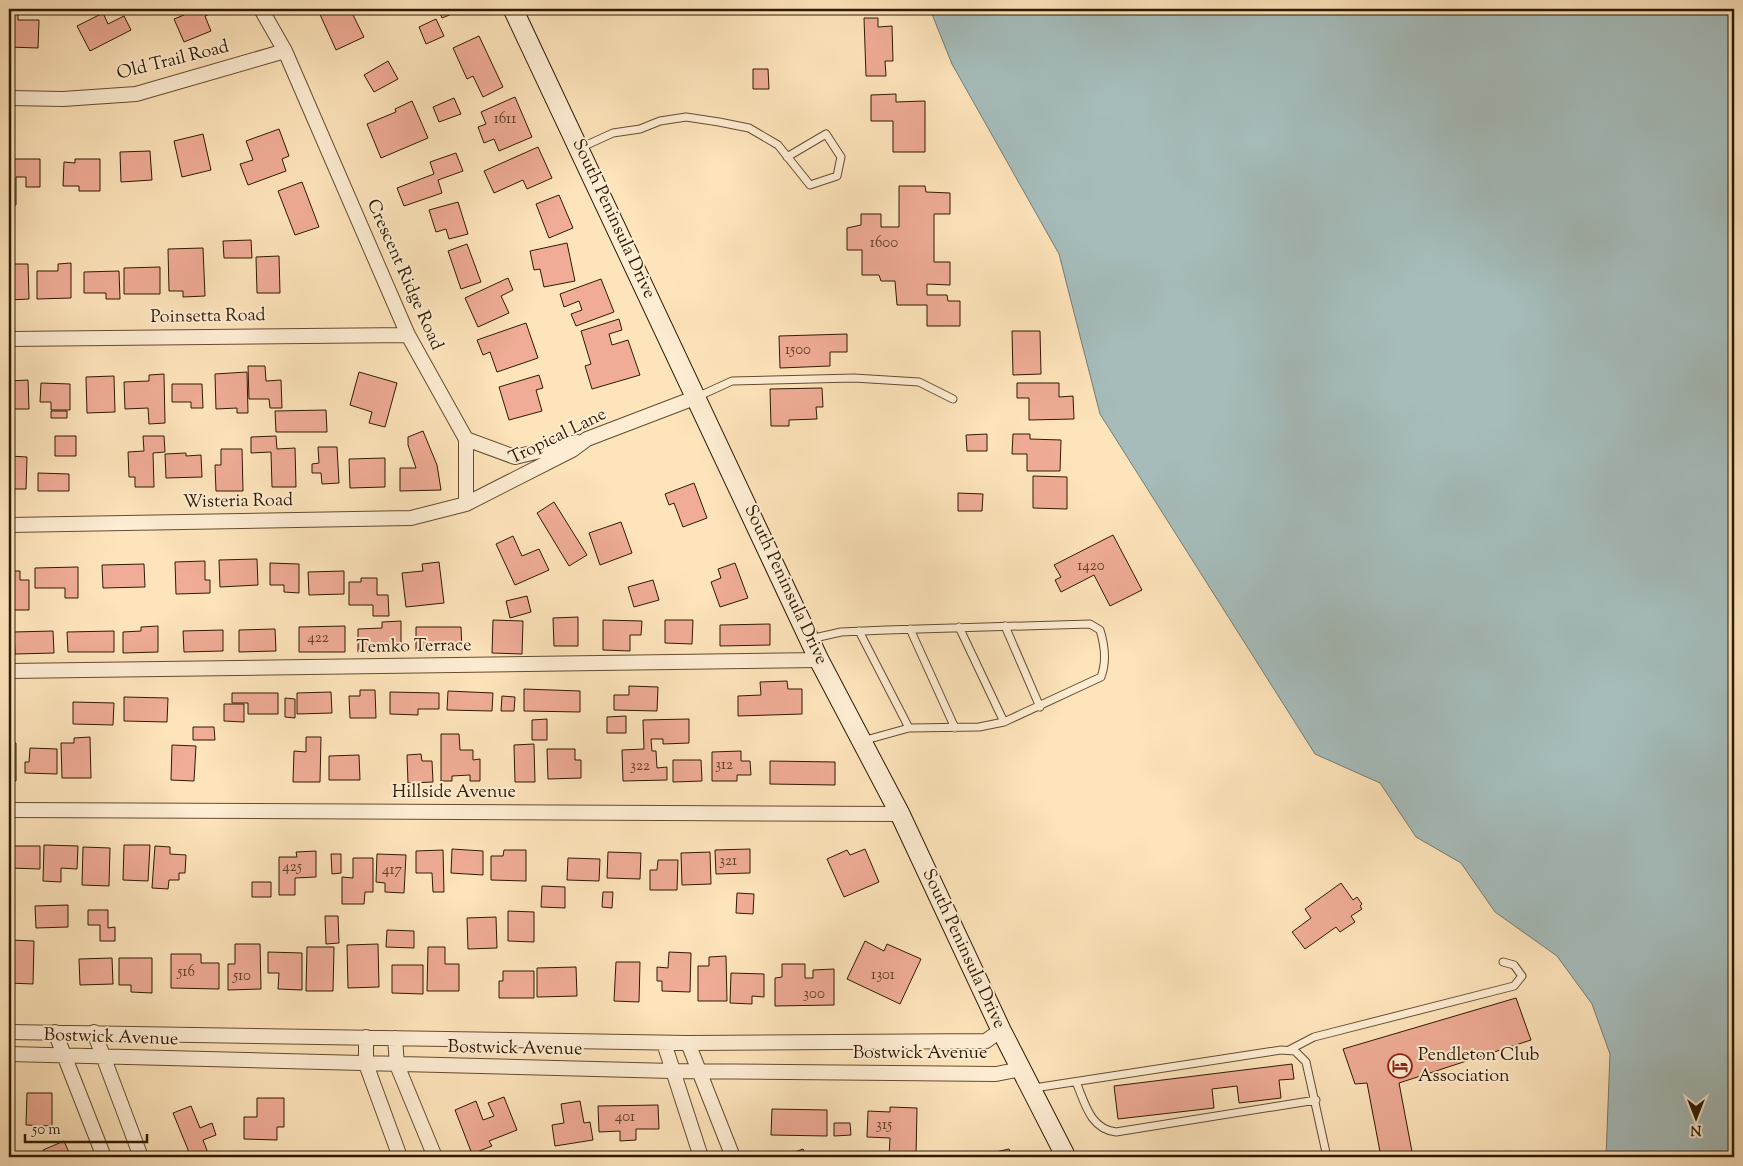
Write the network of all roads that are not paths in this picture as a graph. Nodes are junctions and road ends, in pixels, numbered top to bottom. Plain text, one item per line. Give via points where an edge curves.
1 (261, 9) edge
2 (513, 9) edge
3 (285, 51) junction
4 (9, 98) edge
5 (580, 149) junction
6 (787, 157) junction
7 (408, 335) junction
8 (9, 339) edge
9 (697, 397) junction
10 (952, 399) dead end
11 (466, 439) junction
12 (587, 440) junction
13 (466, 504) junction
14 (9, 525) edge
15 (1005, 626) junction
16 (959, 627) junction
17 (910, 628) junction
18 (859, 631) junction
19 (810, 639) junction
20 (820, 660) junction
21 (9, 671) edge
22 (1040, 707) junction
23 (1004, 722) junction
24 (909, 728) junction
25 (955, 728) junction
26 (862, 741) junction
27 (9, 810) edge
28 (900, 814) junction
29 (1503, 962) dead end
30 (1001, 1030) junction
31 (9, 1032) edge
32 (55, 1032) junction
33 (94, 1032) junction
34 (366, 1037) junction
35 (395, 1038) junction
36 (664, 1042) junction
37 (688, 1043) junction
38 (1288, 1050) junction
39 (9, 1054) edge
40 (64, 1055) junction
41 (103, 1057) junction
42 (366, 1064) junction
43 (397, 1065) junction
44 (1021, 1069) junction
45 (672, 1071) junction
46 (699, 1071) junction
47 (1076, 1082) junction
48 (1031, 1089) junction
49 (1316, 1100) junction
50 (104, 1157) edge
51 (141, 1157) edge
52 (400, 1157) edge
53 (435, 1157) edge
54 (701, 1157) edge
55 (732, 1157) edge
56 (1066, 1157) edge
57 (1327, 1157) edge

1 - 3 street, Crescent Ridge Road
2 - 5 main road, South Peninsula Drive
3 - 4 street, Old Trail Road via 136,94 63,99
3 - 7 street, Crescent Ridge Road
5 - 6 lane via 613,133 640,129 660,120 686,117 749,128 778,145
5 - 9 main road, South Peninsula Drive
6 - 6 lane via 810,185 837,176 841,157 826,134
7 - 8 street, Poinsetta Road
7 - 11 street, Crescent Ridge Road
9 - 10 lane via 732,381 854,378 919,382
9 - 12 street, Tropical Lane
9 - 19 main road, South Peninsula Drive
11 - 12 street via 515,457
11 - 13 street
12 - 13 street, Tropical Lane
13 - 14 street, Wisteria Road via 411,518
15 - 16 lane
15 - 22 lane
15 - 22 lane via 1090,624 1100,630 1104,645 1101,677
16 - 17 lane
16 - 23 lane
17 - 18 lane
17 - 25 lane
18 - 19 lane
18 - 24 lane
19 - 20 main road, South Peninsula Drive
20 - 21 street, Temko Terrace
20 - 26 main road, South Peninsula Drive
22 - 23 lane
23 - 25 lane
24 - 25 lane
24 - 26 lane
26 - 28 main road, South Peninsula Drive
27 - 28 street, Hillside Avenue
28 - 30 main road, South Peninsula Drive
29 - 38 lane via 1514,966 1522,976 1514,986 1314,1037
30 - 37 street, Bostwick Avenue via 986,1041
30 - 44 main road, South Peninsula Drive
31 - 32 street, Bostwick Avenue
32 - 33 street, Bostwick Avenue
32 - 40 street
33 - 34 street, Bostwick Avenue
33 - 41 street
34 - 35 street, Bostwick Avenue
34 - 42 street
35 - 36 street, Bostwick Avenue
35 - 43 street
36 - 37 street, Bostwick Avenue
36 - 45 street
37 - 46 street
38 - 47 lane
38 - 49 lane via 1296,1051 1306,1062
39 - 40 street, Bostwick Avenue
40 - 41 street, Bostwick Avenue
40 - 50 street
41 - 42 street, Bostwick Avenue
41 - 51 street
42 - 43 street, Bostwick Avenue
42 - 52 street
43 - 45 street, Bostwick Avenue
43 - 53 street
44 - 46 street, Bostwick Avenue via 996,1074
44 - 48 main road, South Peninsula Drive
45 - 46 street, Bostwick Avenue
45 - 54 street
46 - 55 street
47 - 48 lane
47 - 49 lane via 1091,1117 1101,1128 1116,1132
48 - 56 main road, South Peninsula Drive
49 - 57 lane

